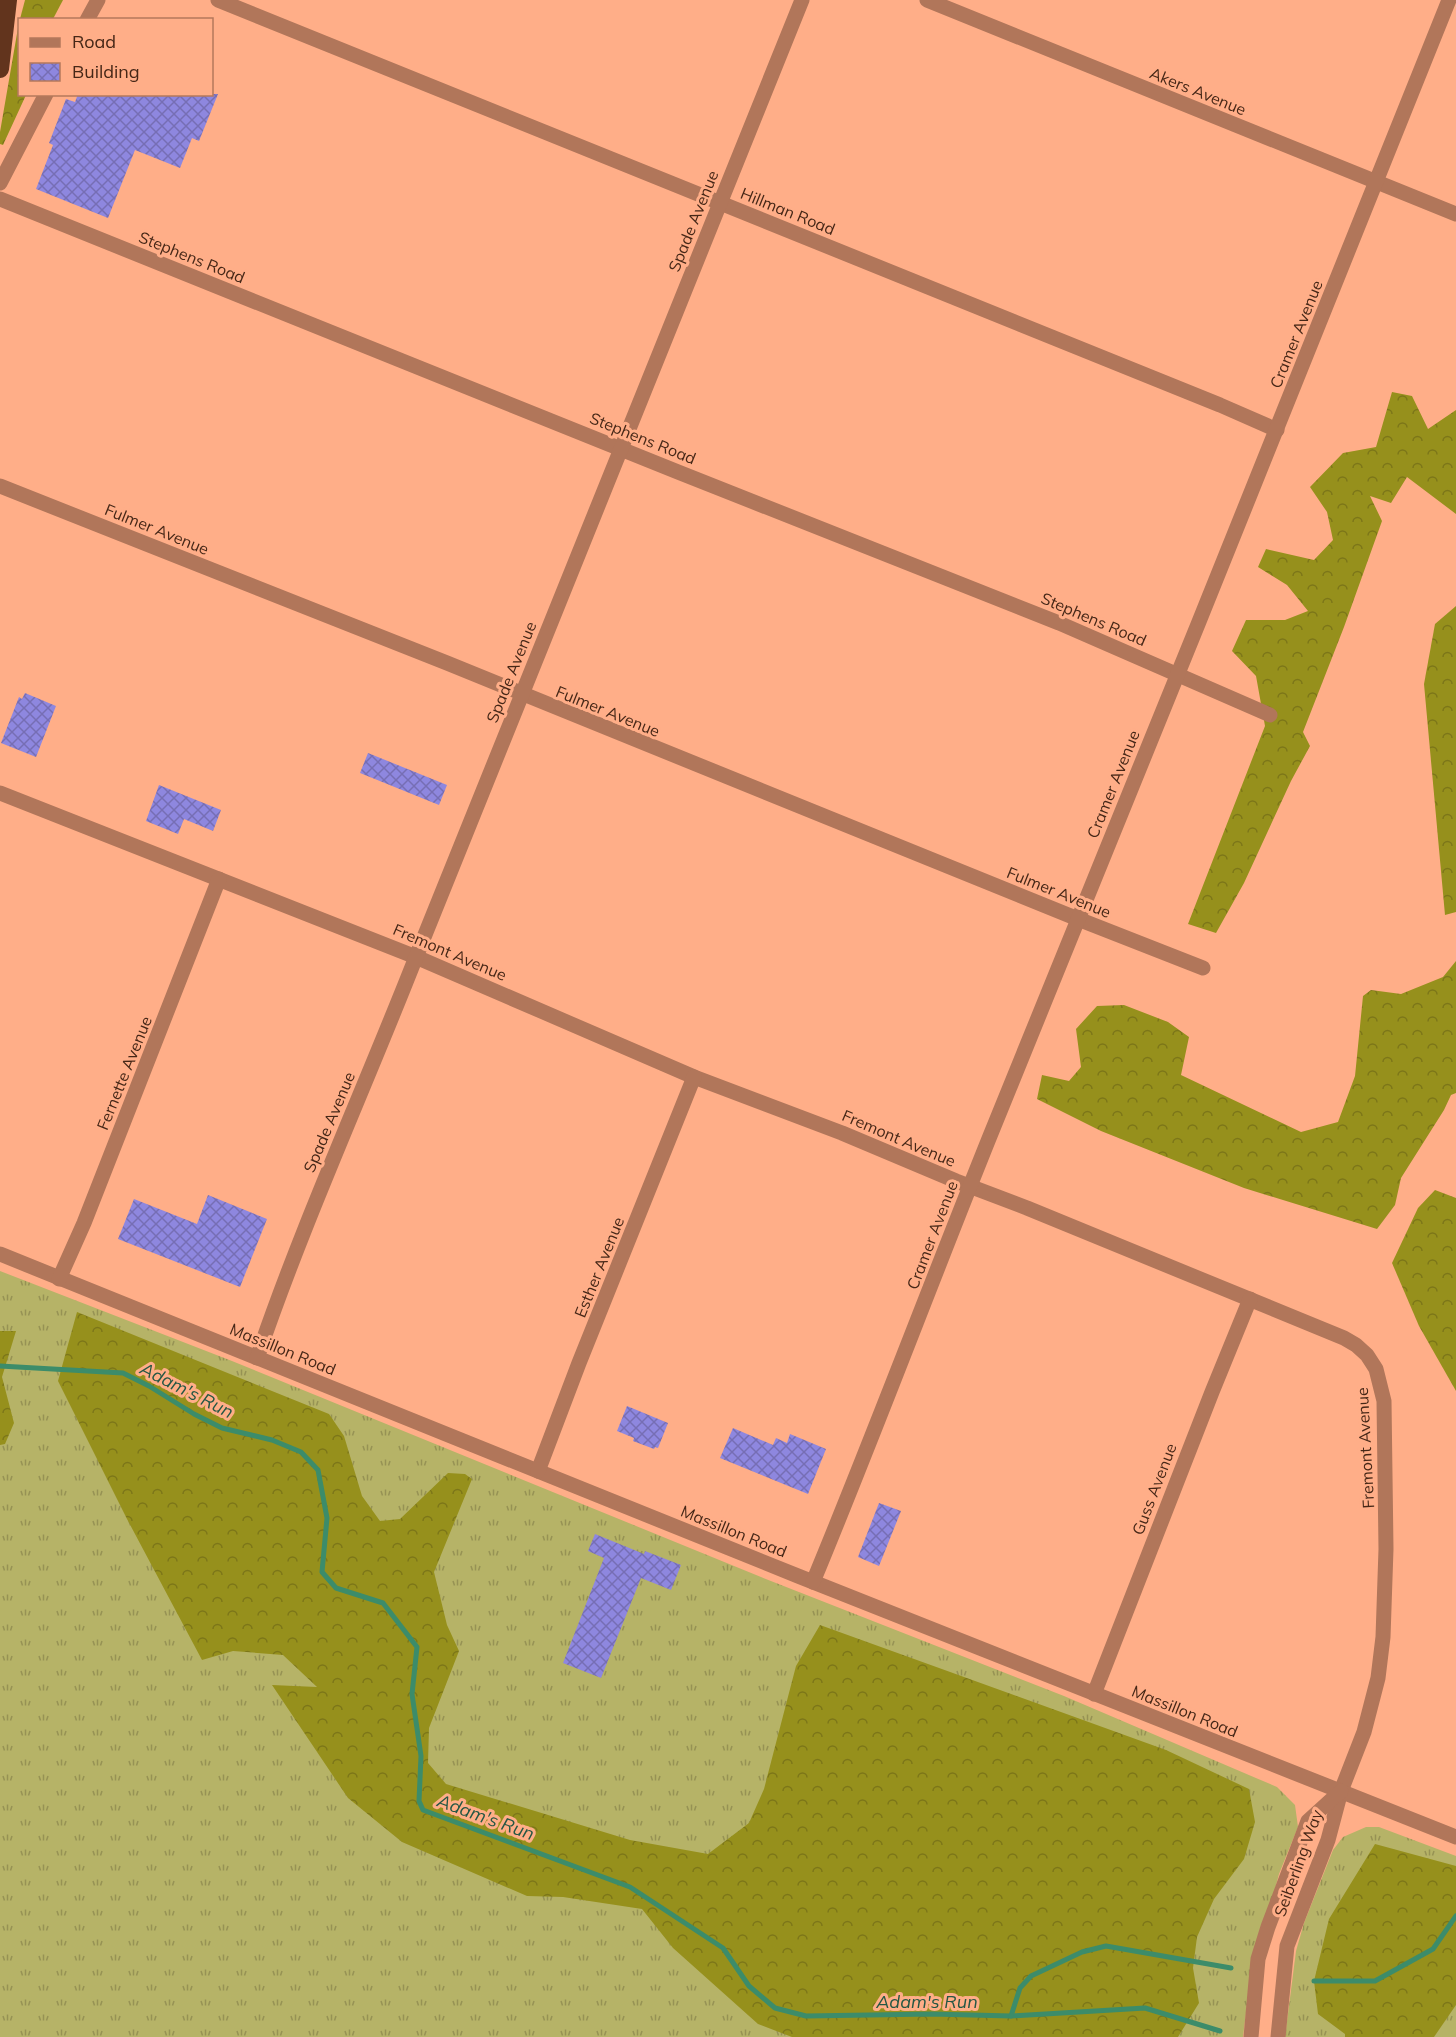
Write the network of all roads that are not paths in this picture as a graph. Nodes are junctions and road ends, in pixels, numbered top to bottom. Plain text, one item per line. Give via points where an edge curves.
1 (8, 0) edge
2 (98, 0) edge
3 (218, 0) edge
4 (802, 0) edge
5 (927, 0) edge
6 (1449, 0) edge
7 (88, 18) edge
8 (0, 69) edge
9 (45, 96) edge
10 (1376, 182) junction
11 (0, 183) edge
12 (0, 199) edge
13 (721, 202) junction
14 (1456, 213) edge
15 (1277, 430) junction
16 (622, 449) junction
17 (0, 486) edge
18 (1176, 675) junction
19 (522, 695) junction
20 (1270, 715) dead end
21 (0, 793) edge
22 (219, 879) junction
23 (1078, 919) junction
24 (416, 957) junction
25 (1203, 968) dead end
26 (694, 1077) junction
27 (970, 1186) junction
28 (0, 1254) edge
29 (59, 1279) junction
30 (1250, 1299) junction
31 (257, 1358) junction
32 (538, 1471) junction
33 (813, 1582) junction
34 (1094, 1694) junction
35 (1341, 1791) junction
36 (1456, 1837) edge
37 (1251, 2037) edge
38 (1278, 2037) edge

1 - 8 highway
2 - 7 street
3 - 13 street, Hillman Road
4 - 13 street, Spade Avenue
5 - 10 street, Akers Avenue
6 - 10 street, Cramer Avenue
9 - 11 street
10 - 14 street, Akers Avenue
10 - 15 street, Cramer Avenue
12 - 16 street, Stephens Road
13 - 15 street, Hillman Road
13 - 16 street, Spade Avenue
15 - 18 street, Cramer Avenue
16 - 18 street, Stephens Road via 1059,623
16 - 19 street, Spade Avenue
17 - 19 street, Fulmer Avenue
18 - 20 street, Stephens Road
18 - 23 street, Cramer Avenue
19 - 23 street, Fulmer Avenue
19 - 24 street, Spade Avenue
21 - 22 street, Fremont Avenue
22 - 24 street, Fremont Avenue
22 - 29 street, Fernette Avenue
23 - 25 street, Fulmer Avenue
23 - 27 street, Cramer Avenue
24 - 26 street, Fremont Avenue
24 - 31 street, Spade Avenue via 281,1287
26 - 27 street, Fremont Avenue
26 - 32 street, Esther Avenue
27 - 30 street, Fremont Avenue
27 - 33 street, Cramer Avenue
28 - 29 street, Massillon Road
29 - 31 street, Massillon Road
30 - 34 street, Guss Avenue
30 - 35 street, Fremont Avenue via 1356,1345 1376,1369 1382,1386 1386,1549 1383,1636 1372,1706
31 - 32 street, Massillon Road
32 - 33 street, Massillon Road
33 - 34 street, Massillon Road
34 - 35 street, Massillon Road
35 - 36 street, Massillon Road
35 - 37 street, Seiberling Way via 1308,1821 1268,1927 1258,1959
35 - 38 street, Seiberling Way via 1329,1840 1287,1946

